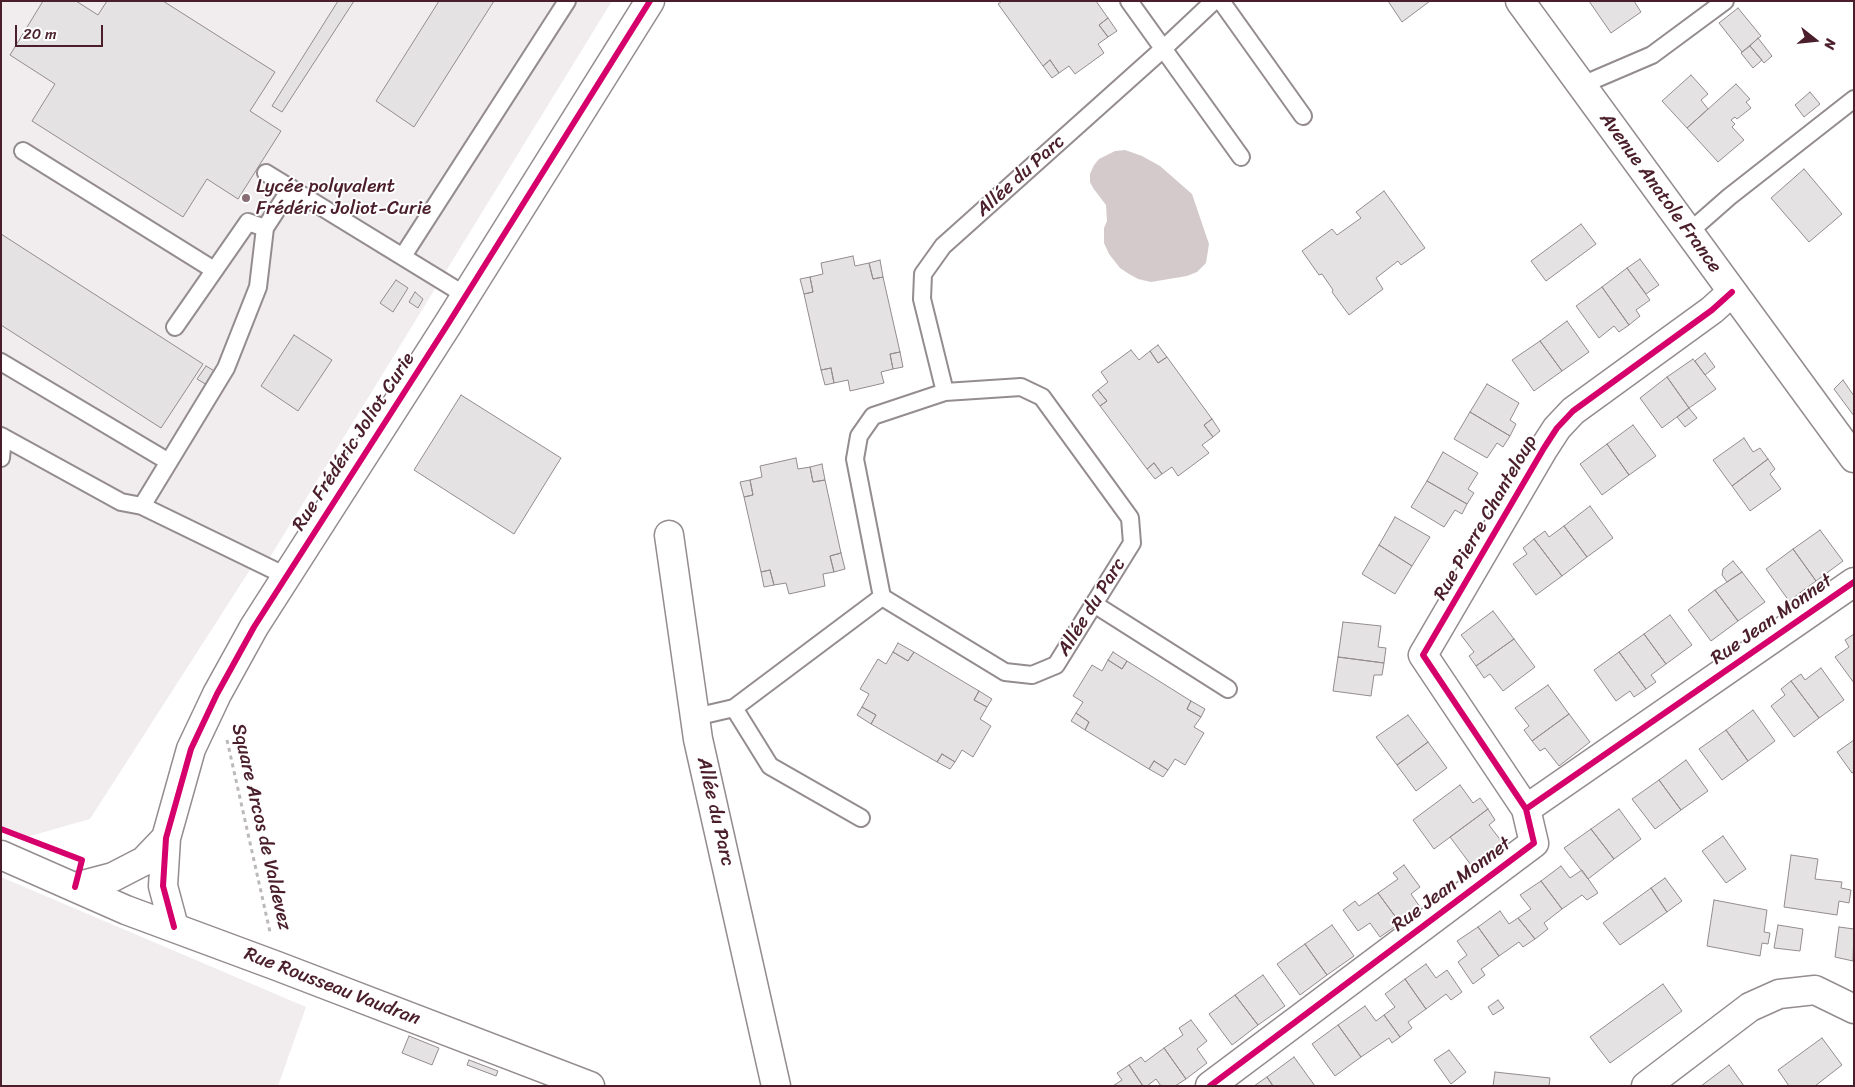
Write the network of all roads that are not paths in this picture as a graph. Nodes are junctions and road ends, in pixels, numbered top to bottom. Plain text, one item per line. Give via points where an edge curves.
1 (567, 1) edge
2 (1129, 1) edge
3 (1214, 1) edge
4 (1221, 1) edge
5 (1520, 1) edge
6 (1725, 1) edge
7 (642, 4) edge
8 (1163, 49) junction
9 (1582, 85) junction
10 (1854, 99) edge
11 (1303, 116) dead end
12 (23, 151) dead end
13 (1241, 157) dead end
14 (266, 172) dead end
15 (291, 188) junction
16 (265, 228) junction
17 (1688, 233) junction
18 (403, 256) junction
19 (214, 270) junction
20 (1732, 292) junction
21 (466, 295) junction
22 (175, 327) dead end
23 (1, 362) edge
24 (945, 392) junction
25 (2, 437) edge
26 (1, 458) edge
27 (1854, 458) edge
28 (169, 462) junction
29 (142, 506) junction
30 (669, 536) dead end
31 (286, 576) junction
32 (1854, 582) edge
33 (882, 597) junction
34 (1094, 604) junction
35 (1228, 689) dead end
36 (734, 708) junction
37 (695, 717) junction
38 (1526, 809) junction
39 (861, 818) dead end
40 (166, 838) junction
41 (1, 855) edge
42 (75, 887) junction
43 (174, 927) junction
44 (1854, 1008) edge
45 (590, 1086) edge
46 (776, 1086) edge
47 (1210, 1086) edge
48 (1646, 1086) edge

1 - 18 lane
2 - 8 lane
3 - 8 lane, Allée du Parc
4 - 11 lane
5 - 9 street, Avenue Anatole France
6 - 9 lane via 1652,55
7 - 21 street, Rue Frédéric Joliot Curie
8 - 13 lane
8 - 24 lane, Allée du Parc via 943,246 923,274 922,299
9 - 17 street, Avenue Anatole France
10 - 17 lane
12 - 19 lane
14 - 15 lane
15 - 16 lane
15 - 18 lane
16 - 19 lane via 248,222
16 - 28 lane via 258,287 226,368
17 - 20 street, Avenue Anatole France
18 - 21 lane
19 - 22 lane
20 - 27 street, Avenue Anatole France
20 - 38 street, Rue Pierre Chanteloup via 1573,411 1557,428 1423,655
21 - 31 street, Rue Frédéric Joliot Curie
23 - 28 lane
24 - 33 lane, Allée du Parc via 873,416 859,436 855,459
24 - 34 lane, Allée du Parc via 1021,387 1042,396 1130,518 1132,543
25 - 26 lane
25 - 29 lane via 121,502
28 - 29 lane
29 - 31 lane
30 - 37 street, Allée du Parc
31 - 40 street, Rue Frédéric Joliot Curie via 217,694 191,749
32 - 38 street, Rue Jean Monnet
33 - 34 lane, Allée du Parc via 1005,672 1032,675 1056,665
33 - 36 lane
34 - 35 lane
36 - 37 lane
36 - 39 lane via 770,766
37 - 46 street, Allée du Parc
38 - 47 street, Rue Jean Monnet via 1534,843
40 - 42 street, Rue Frédéric Joliot Curie via 144,861 113,877
40 - 43 street, Rue Frédéric Joliot Curie via 163,886
41 - 42 street, Rue Rousseau Vaudran
42 - 43 street, Rue Rousseau Vaudran
43 - 45 street, Rue Rousseau Vaudran
44 - 48 street via 1815,990 1779,994 1750,1007

